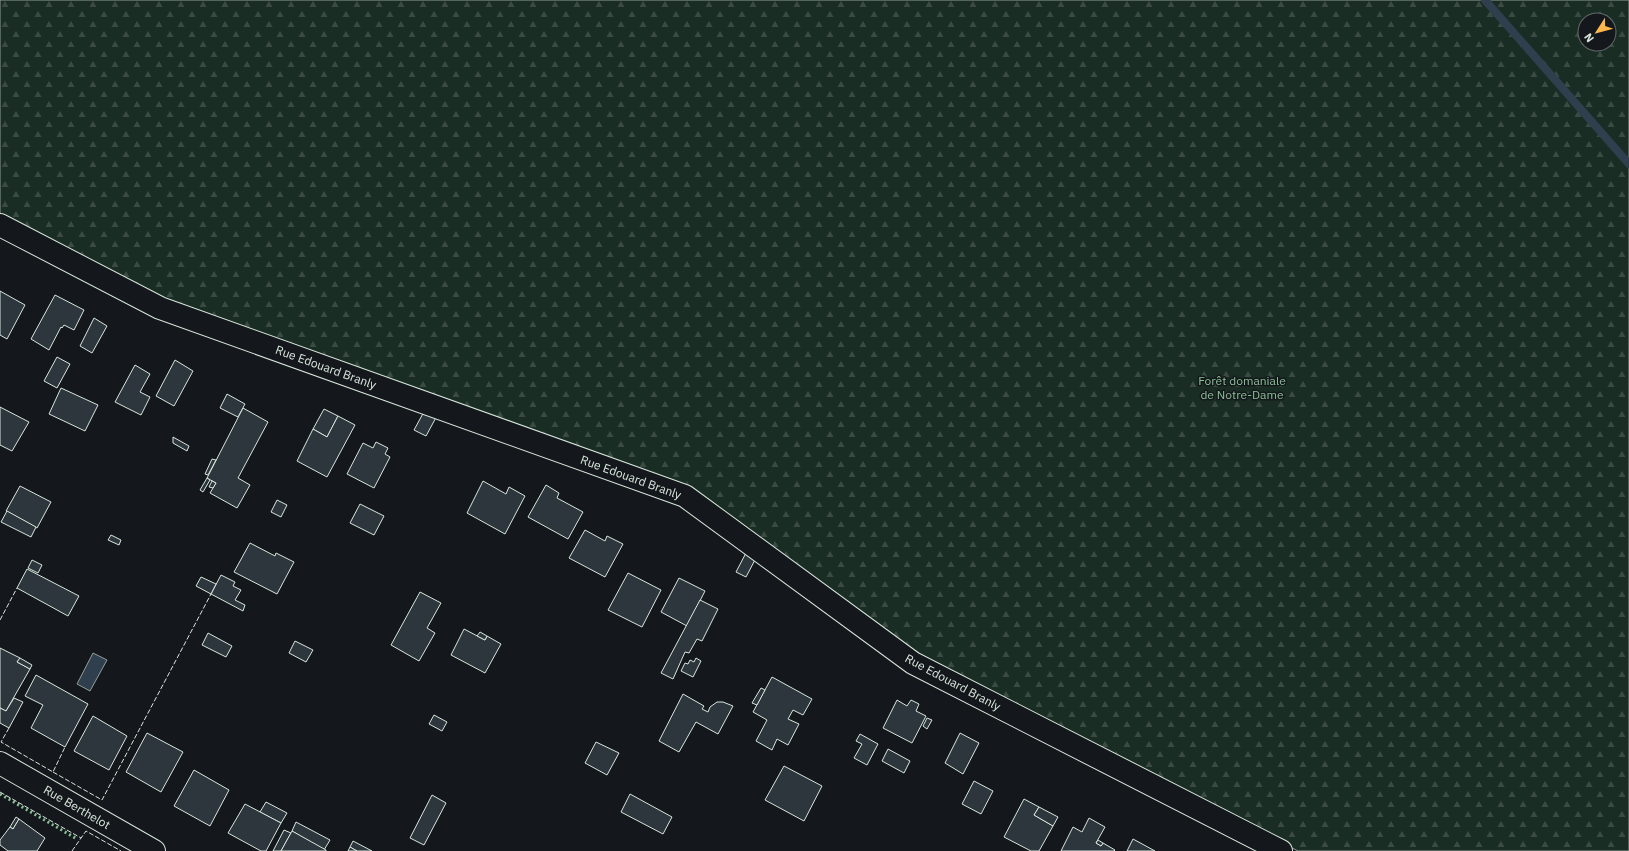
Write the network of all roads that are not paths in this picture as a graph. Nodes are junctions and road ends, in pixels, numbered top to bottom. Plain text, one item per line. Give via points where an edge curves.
1 (0, 225) edge
2 (0, 763) edge
3 (154, 851) edge
4 (1281, 851) edge

1 - 4 street, Rue Edouard Branly via 160,308 685,496 913,663
2 - 3 street, Rue Berthelot

